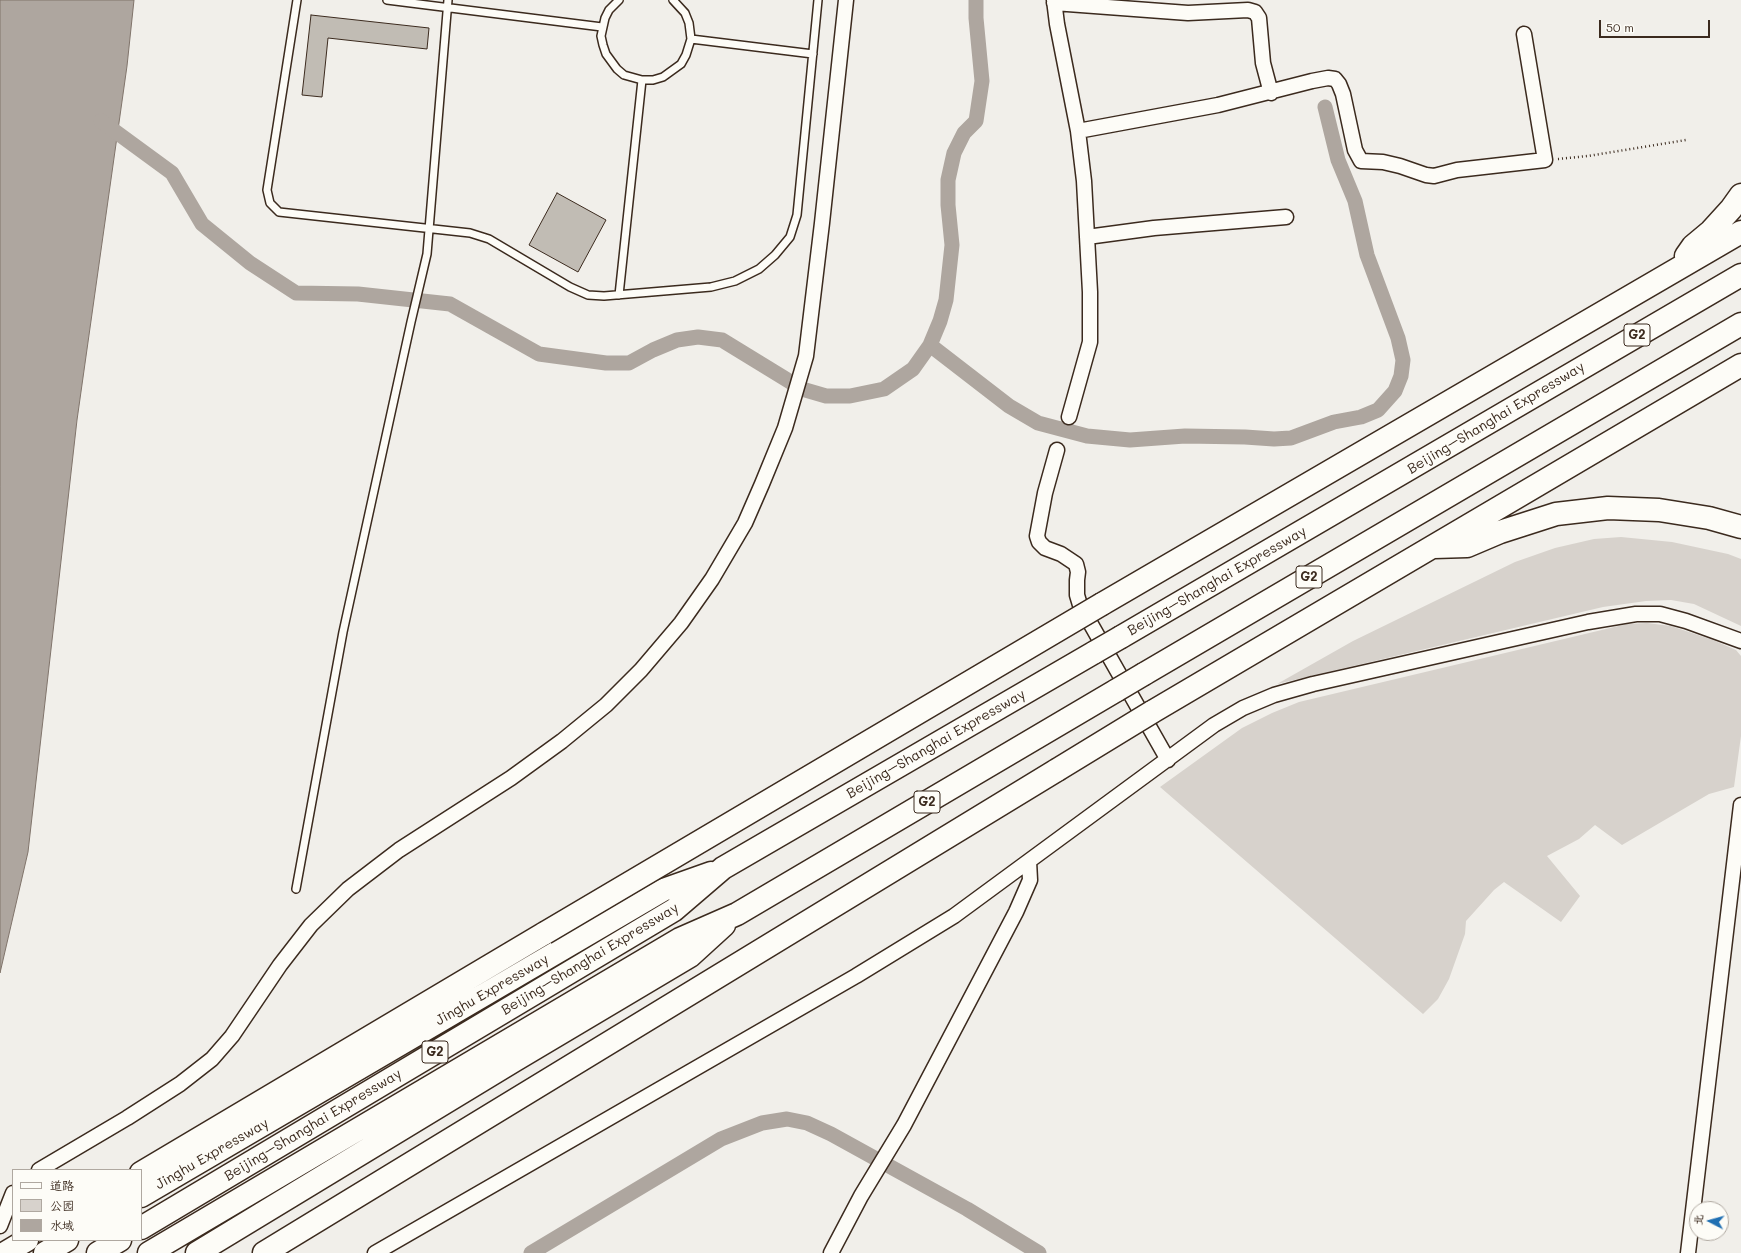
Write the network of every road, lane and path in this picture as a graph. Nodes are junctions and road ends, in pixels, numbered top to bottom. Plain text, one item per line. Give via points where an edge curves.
1 (297, 0) edge
2 (388, 0) edge
3 (448, 0) edge
4 (619, 0) edge
5 (673, 0) edge
6 (818, 0) edge
7 (846, 0) edge
8 (1054, 1) edge
9 (448, 8) junction
10 (602, 27) junction
11 (1524, 34) dead end
12 (691, 39) junction
13 (813, 54) junction
14 (642, 80) junction
15 (1271, 93) junction
16 (1078, 131) junction
17 (1686, 140) dead end
18 (1545, 160) junction
19 (1741, 195) edge
20 (1286, 217) dead end
21 (429, 227) junction
22 (1741, 232) edge
23 (1088, 237) junction
24 (1677, 270) junction
25 (1741, 275) edge
26 (619, 295) junction
27 (1741, 324) edge
28 (1741, 364) edge
29 (1069, 417) dead end
30 (1057, 450) dead end
31 (1741, 527) edge
32 (1431, 547) junction
33 (1741, 641) edge
34 (1168, 760) junction
35 (1741, 805) edge
36 (1028, 861) junction
37 (723, 868) junction
38 (296, 889) dead end
39 (736, 914) junction
40 (41, 1169) edge
41 (142, 1172) edge
42 (142, 1195) edge
43 (12, 1196) edge
44 (0, 1226) edge
45 (142, 1227) edge
46 (25, 1241) edge
47 (65, 1241) edge
48 (118, 1241) edge
49 (46, 1252) edge
50 (5, 1253) edge
51 (98, 1253) edge
52 (149, 1253) edge
53 (196, 1253) edge
54 (264, 1253) edge
55 (375, 1253) edge
56 (831, 1253) edge
57 (1688, 1253) edge

1 - 21 lane via 267,190 270,203 279,212 289,214
2 - 9 lane
3 - 9 lane
4 - 10 lane via 609,10
5 - 12 lane via 685,13
6 - 13 lane
7 - 40 street via 810,327 801,374 785,428 745,522 712,579 681,623 641,670 606,705 511,778 399,850 348,889 311,925 280,965 232,1036 212,1059 174,1089
8 - 15 street via 1188,13 1248,10 1255,12 1259,18 1263,63
8 - 16 street
9 - 10 lane
9 - 21 lane
10 - 14 lane via 603,46 610,62 624,75
11 - 18 street
12 - 13 lane
12 - 14 lane via 681,64 673,71 664,77
13 - 26 lane via 797,215 790,237 759,270 736,281 711,287
14 - 26 lane
15 - 16 street via 1211,107
15 - 18 street via 1312,81 1335,79 1343,94 1355,150 1361,161 1383,162 1434,176 1458,170
16 - 23 street
17 - 18 path via 1588,156
19 - 24 highway via 1711,231 1693,246
20 - 23 street via 1154,228
21 - 26 lane via 470,233 489,239 588,295
21 - 38 lane via 427,254 343,632
22 - 24 highway
23 - 29 street via 1090,342
24 - 41 highway, bridge via 1102,604
25 - 37 highway, Beijing–Shanghai Expressway / G2, bridge
27 - 39 highway, Beijing–Shanghai Expressway / G2, bridge
28 - 32 highway
30 - 34 street via 1045,493 1037,536 1039,542 1045,548 1076,564 1077,595 1080,605
31 - 32 highway via 1709,518 1659,510 1608,508 1556,514 1500,532 1467,546
32 - 54 highway, bridge via 1152,712
33 - 34 street via 1660,614 1636,614 1588,622 1274,695 1243,708 1214,725
34 - 36 street
35 - 57 street
36 - 55 street via 954,916 856,976
36 - 56 street via 1030,880 1016,912 904,1125 861,1196
37 - 42 highway, Jinghu Expressway / G2 via 663,890
37 - 45 highway, Beijing–Shanghai Expressway / G2 via 674,910
39 - 52 highway, Beijing–Shanghai Expressway / G2 via 680,938
39 - 53 highway, G2 via 690,956
43 - 44 street
46 - 50 highway
47 - 49 highway
48 - 51 highway

